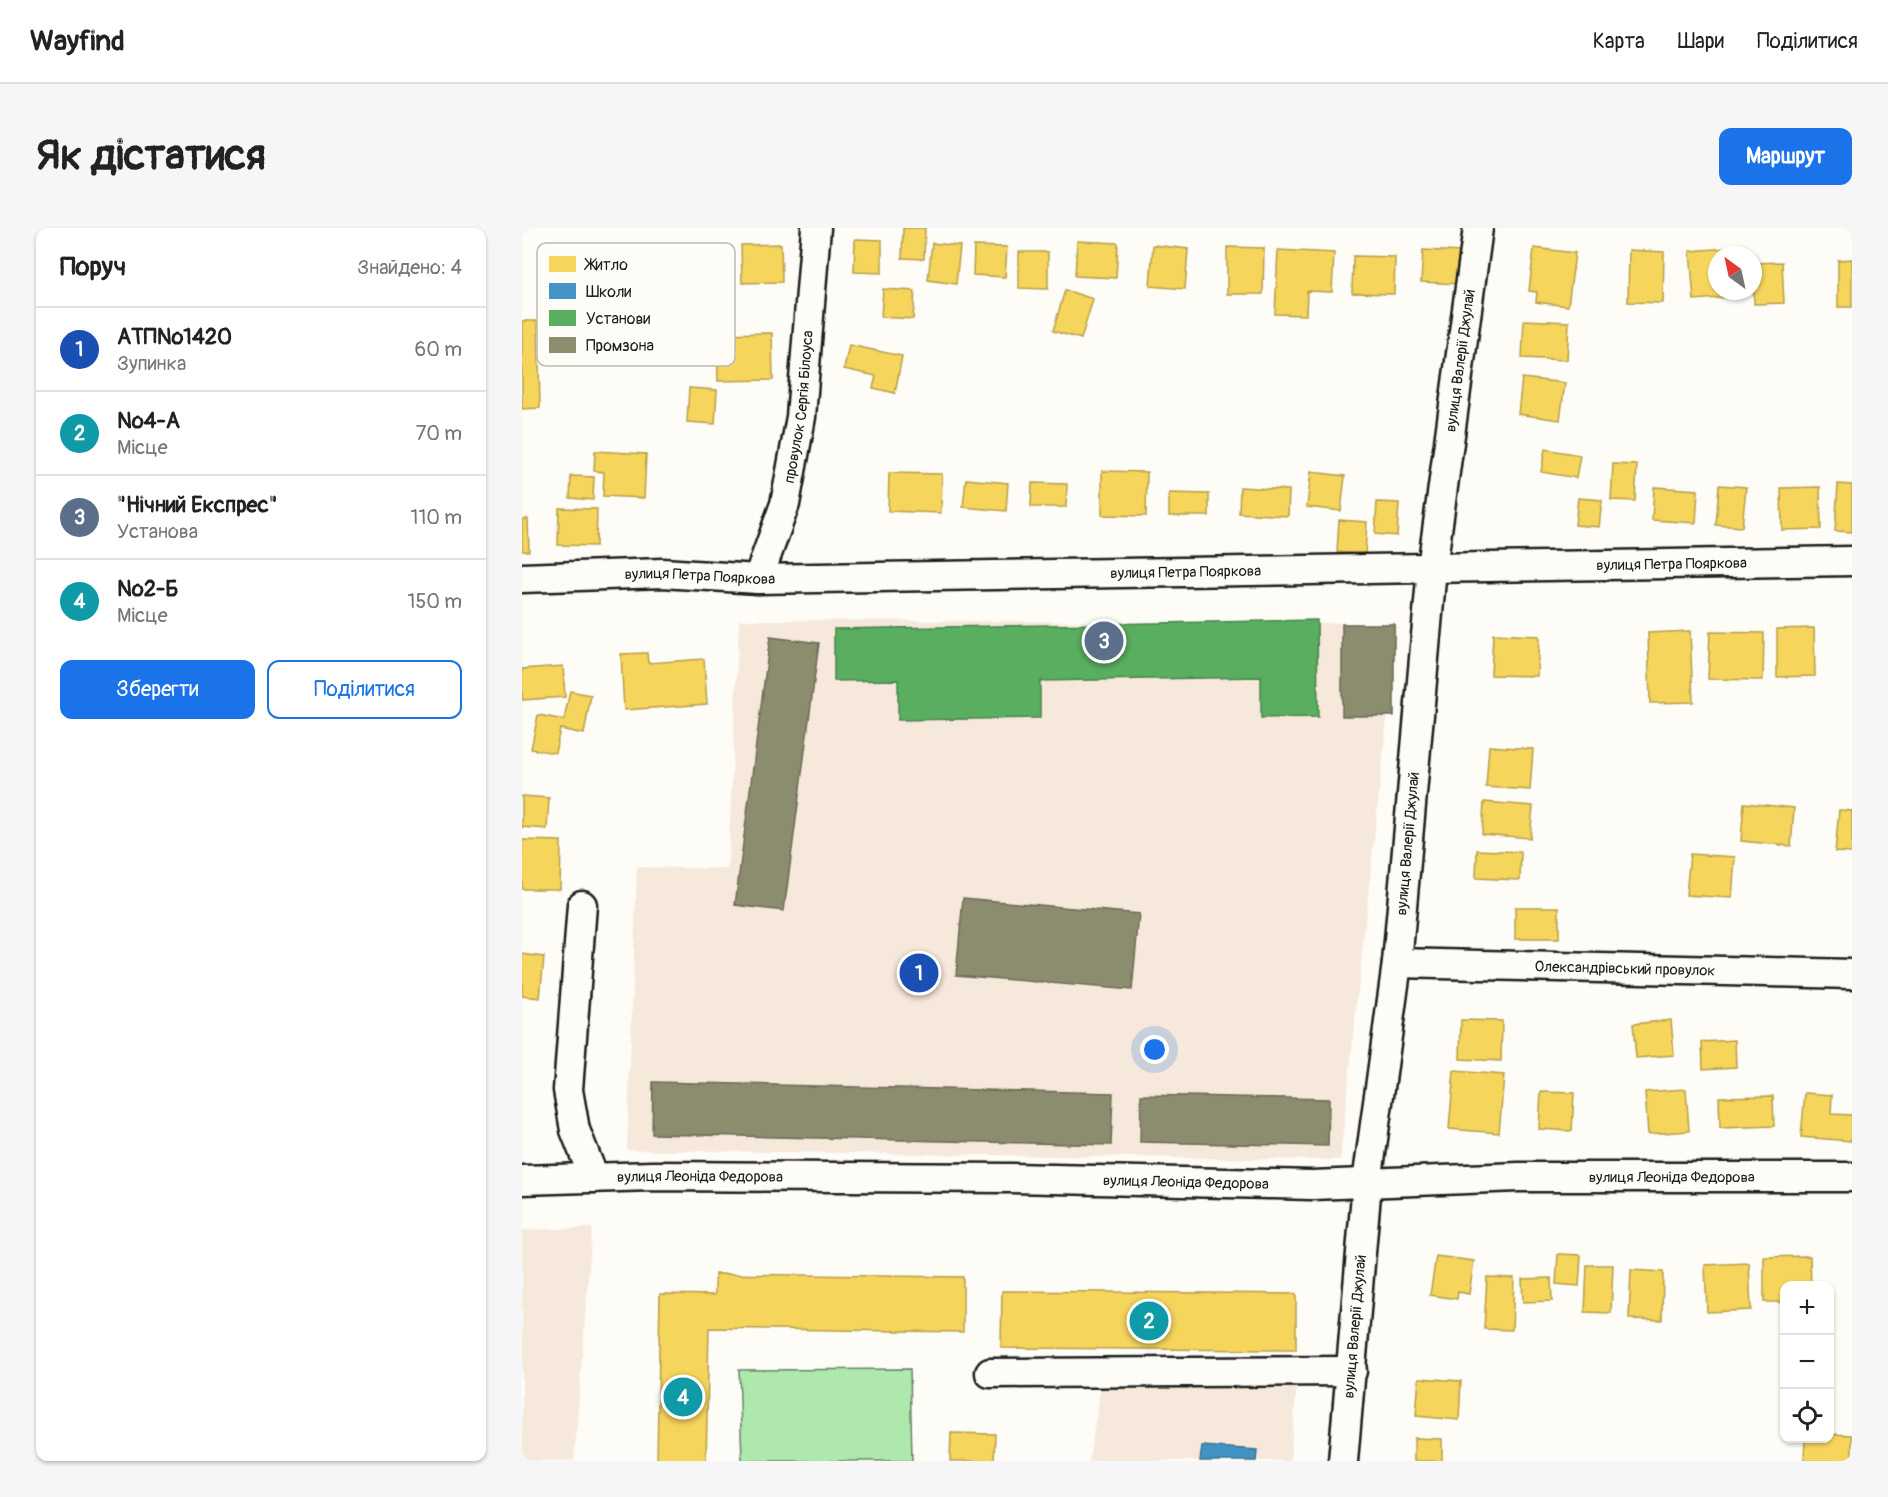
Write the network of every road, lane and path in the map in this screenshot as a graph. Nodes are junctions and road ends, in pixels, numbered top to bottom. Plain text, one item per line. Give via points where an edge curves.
1 (816, 228) edge
2 (1478, 228) edge
3 (1852, 561) edge
4 (1432, 568) junction
5 (522, 578) edge
6 (758, 579) junction
7 (582, 905) dead end
8 (1397, 963) junction
9 (1852, 974) edge
10 (1852, 1177) edge
11 (594, 1178) junction
12 (522, 1180) edge
13 (1367, 1183) junction
14 (1352, 1371) junction
15 (990, 1373) dead end
16 (1343, 1461) edge

1 - 6 street, провулок Сергія Білоуса via 801,417 785,504
2 - 4 street, вулиця Валерії Джулай
3 - 4 street, вулиця Петра Пояркова
4 - 6 street, вулиця Петра Пояркова
4 - 8 street, вулиця Валерії Джулай
5 - 6 street, вулиця Петра Пояркова via 662,573
7 - 11 street via 568,1090 575,1130
8 - 9 street, Олександрівський провулок
8 - 13 street, вулиця Валерії Джулай
10 - 13 street, вулиця Леоніда Федорова via 1520,1177
11 - 12 street, вулиця Леоніда Федорова
11 - 13 street, вулиця Леоніда Федорова
13 - 14 street, вулиця Валерії Джулай
14 - 15 street
14 - 16 street, вулиця Валерії Джулай

